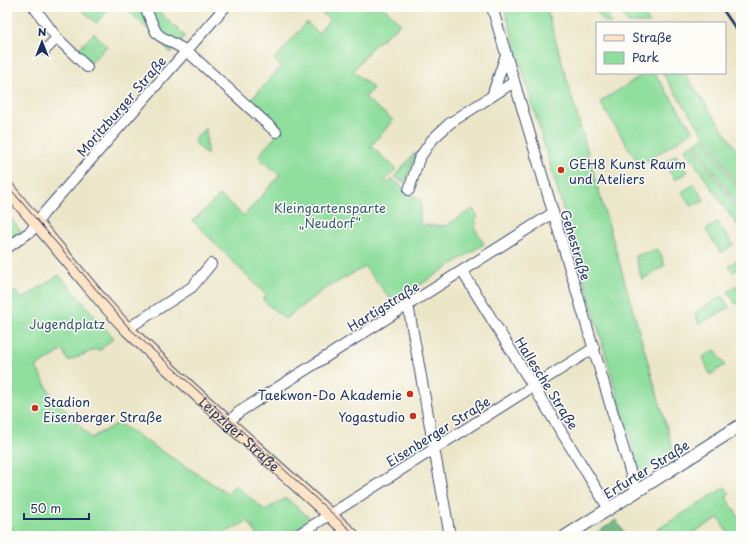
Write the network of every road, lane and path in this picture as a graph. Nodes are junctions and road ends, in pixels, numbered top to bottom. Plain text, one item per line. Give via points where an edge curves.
1 (34, 7) edge
2 (145, 7) edge
3 (225, 7) edge
4 (492, 7) edge
5 (58, 38) junction
6 (45, 50) dead end
7 (187, 50) junction
8 (506, 55) junction
9 (87, 67) dead end
10 (514, 82) junction
11 (492, 96) junction
12 (276, 132) dead end
13 (7, 188) edge
14 (409, 190) dead end
15 (553, 213) junction
16 (37, 223) junction
17 (7, 248) edge
18 (211, 264) dead end
19 (462, 271) junction
20 (408, 305) junction
21 (127, 329) junction
22 (594, 348) junction
23 (533, 386) junction
24 (228, 422) junction
25 (741, 425) edge
26 (434, 449) junction
27 (636, 491) junction
28 (609, 509) junction
29 (331, 515) junction
30 (296, 536) edge
31 (354, 536) edge
32 (450, 536) edge
33 (566, 536) edge

1 - 5 street
2 - 7 street via 156,32
3 - 7 street, Moritzburger Straße
4 - 8 street, Gehestraße
5 - 6 street
5 - 9 street
7 - 12 street
7 - 16 street, Moritzburger Straße
8 - 10 street, Gehestraße
8 - 11 street
10 - 11 street
10 - 15 street, Gehestraße
11 - 14 street via 450,123 430,141 419,159
13 - 16 main road, Leipziger Straße
15 - 19 street, Hartigstraße
15 - 22 street, Gehestraße
16 - 17 street, Moritzburger Straße via 26,236
16 - 21 main road, Leipziger Straße
18 - 21 street via 192,287
19 - 20 street, Hartigstraße
19 - 23 street, Hallesche Straße
20 - 24 street, Hartigstraße via 239,412
20 - 26 street
21 - 24 main road, Leipziger Straße
22 - 23 street, Eisenberger Straße
22 - 27 street, Gehestraße
23 - 26 street, Eisenberger Straße
23 - 28 street, Hallesche Straße
24 - 29 main road, Leipziger Straße
25 - 27 street, Erfurter Straße
26 - 29 street, Eisenberger Straße
26 - 32 street
27 - 28 street, Erfurter Straße
28 - 33 street, Erfurter Straße
29 - 30 street, Eisenberger Straße
29 - 31 main road, Leipziger Straße

